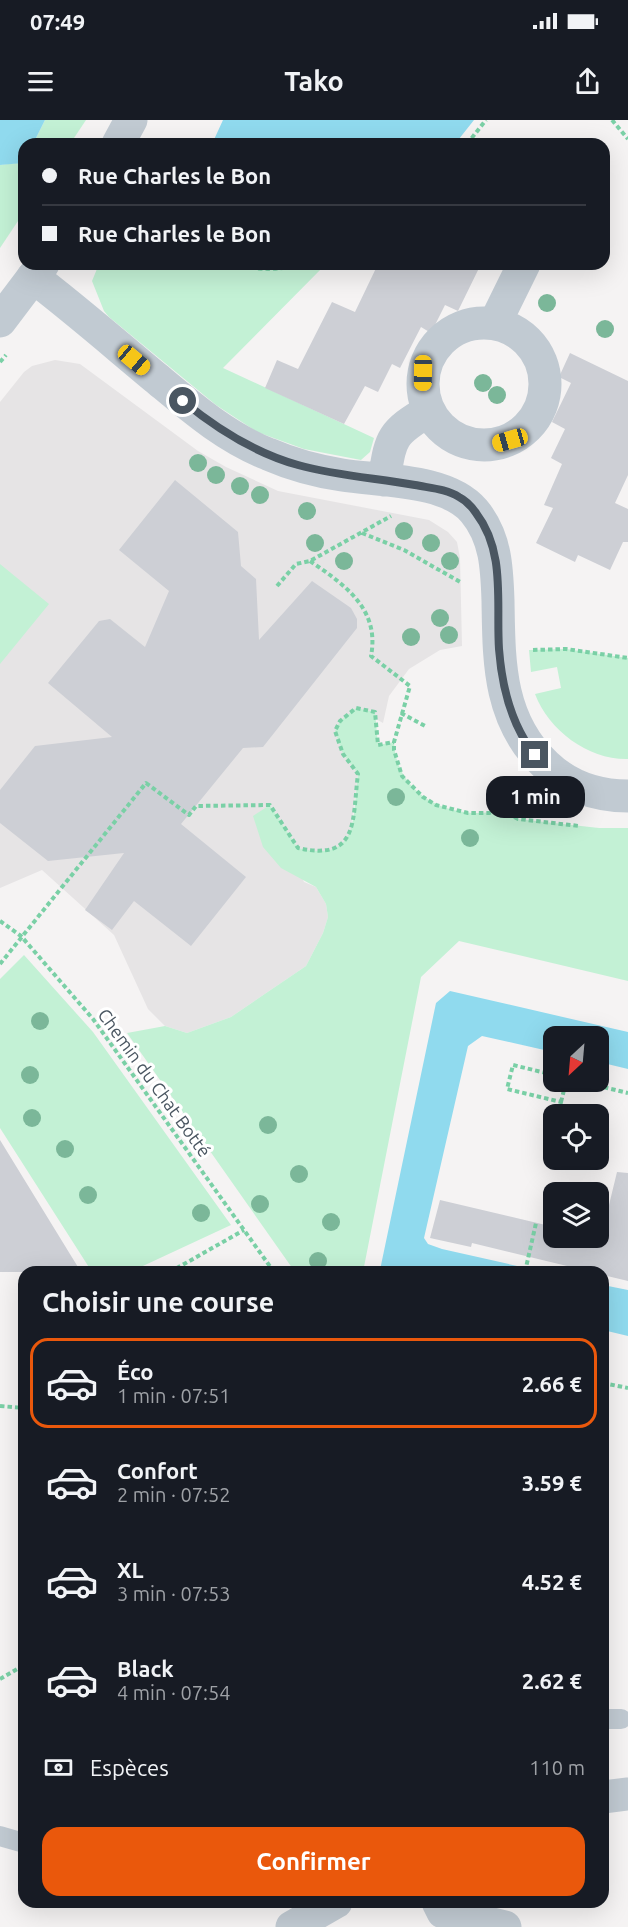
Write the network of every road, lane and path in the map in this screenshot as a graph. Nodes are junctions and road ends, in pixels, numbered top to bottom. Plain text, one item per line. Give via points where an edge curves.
1 (131, 120) edge
2 (486, 120) edge
3 (612, 120) edge
4 (121, 138) edge
5 (472, 138) edge
6 (628, 139) edge
7 (38, 270) edge
8 (521, 270) edge
9 (0, 321) edge
10 (495, 323) junction
11 (428, 411) junction
12 (394, 482) junction
13 (361, 532) junction
14 (310, 561) junction
15 (277, 585) dead end
16 (472, 588) dead end
17 (526, 650) dead end
18 (628, 658) edge
19 (401, 713) junction
20 (425, 726) dead end
21 (394, 742) junction
22 (529, 789) dead end
23 (628, 796) edge
24 (501, 810) junction
25 (587, 827) dead end
26 (0, 921) edge
27 (21, 936) junction
28 (0, 964) edge
29 (543, 1072) edge
30 (609, 1088) edge
31 (564, 1092) edge
32 (628, 1093) edge
33 (561, 1102) joint
34 (536, 1223) dead end
35 (244, 1230) junction
36 (181, 1266) edge
37 (270, 1266) edge
38 (526, 1266) edge
39 (609, 1384) edge
40 (628, 1389) edge
41 (0, 1406) edge
42 (18, 1408) edge
43 (18, 1668) edge
44 (0, 1679) edge
45 (628, 1794) edge
46 (609, 1796) edge
47 (0, 1836) edge
48 (18, 1841) edge
49 (325, 1908) edge
50 (439, 1914) edge
51 (292, 1927) edge
52 (505, 1927) edge

1 - 4 street
2 - 5 path
3 - 6 path
7 - 9 street
7 - 12 street via 200,415 237,439 297,465
8 - 10 street
10 - 11 street via 457,328 429,355 423,373
10 - 11 street via 513,330 540,357 545,395 527,429 510,440 473,445 439,427
11 - 12 street via 411,421 391,442
12 - 13 path via 394,514
12 - 23 street via 460,497 486,528 495,552 502,675 521,738 553,772 573,784 589,791
13 - 14 path
13 - 16 path via 404,550
14 - 15 path via 296,564
14 - 19 path via 363,605 374,642 371,656 410,686
17 - 18 path via 566,650
19 - 20 path
19 - 21 path
21 - 24 path via 402,776 436,806 468,813
21 - 27 path via 378,745 375,711 356,708 340,721 335,731 343,754 358,774 350,835 340,847 319,853 298,848 270,805 195,806 189,815 146,783
22 - 24 path
24 - 25 path via 518,819
26 - 27 path, Chemin du Chat Botté
27 - 28 path
27 - 35 path, Chemin du Chat Botté via 93,1019
29 - 33 path via 513,1065 507,1089
30 - 32 path
31 - 33 path
34 - 38 path
35 - 36 path
35 - 37 path, Chemin du Chat Botté
39 - 40 path
41 - 42 path
43 - 44 path
45 - 46 street
47 - 48 lane
49 - 51 street
50 - 52 street

